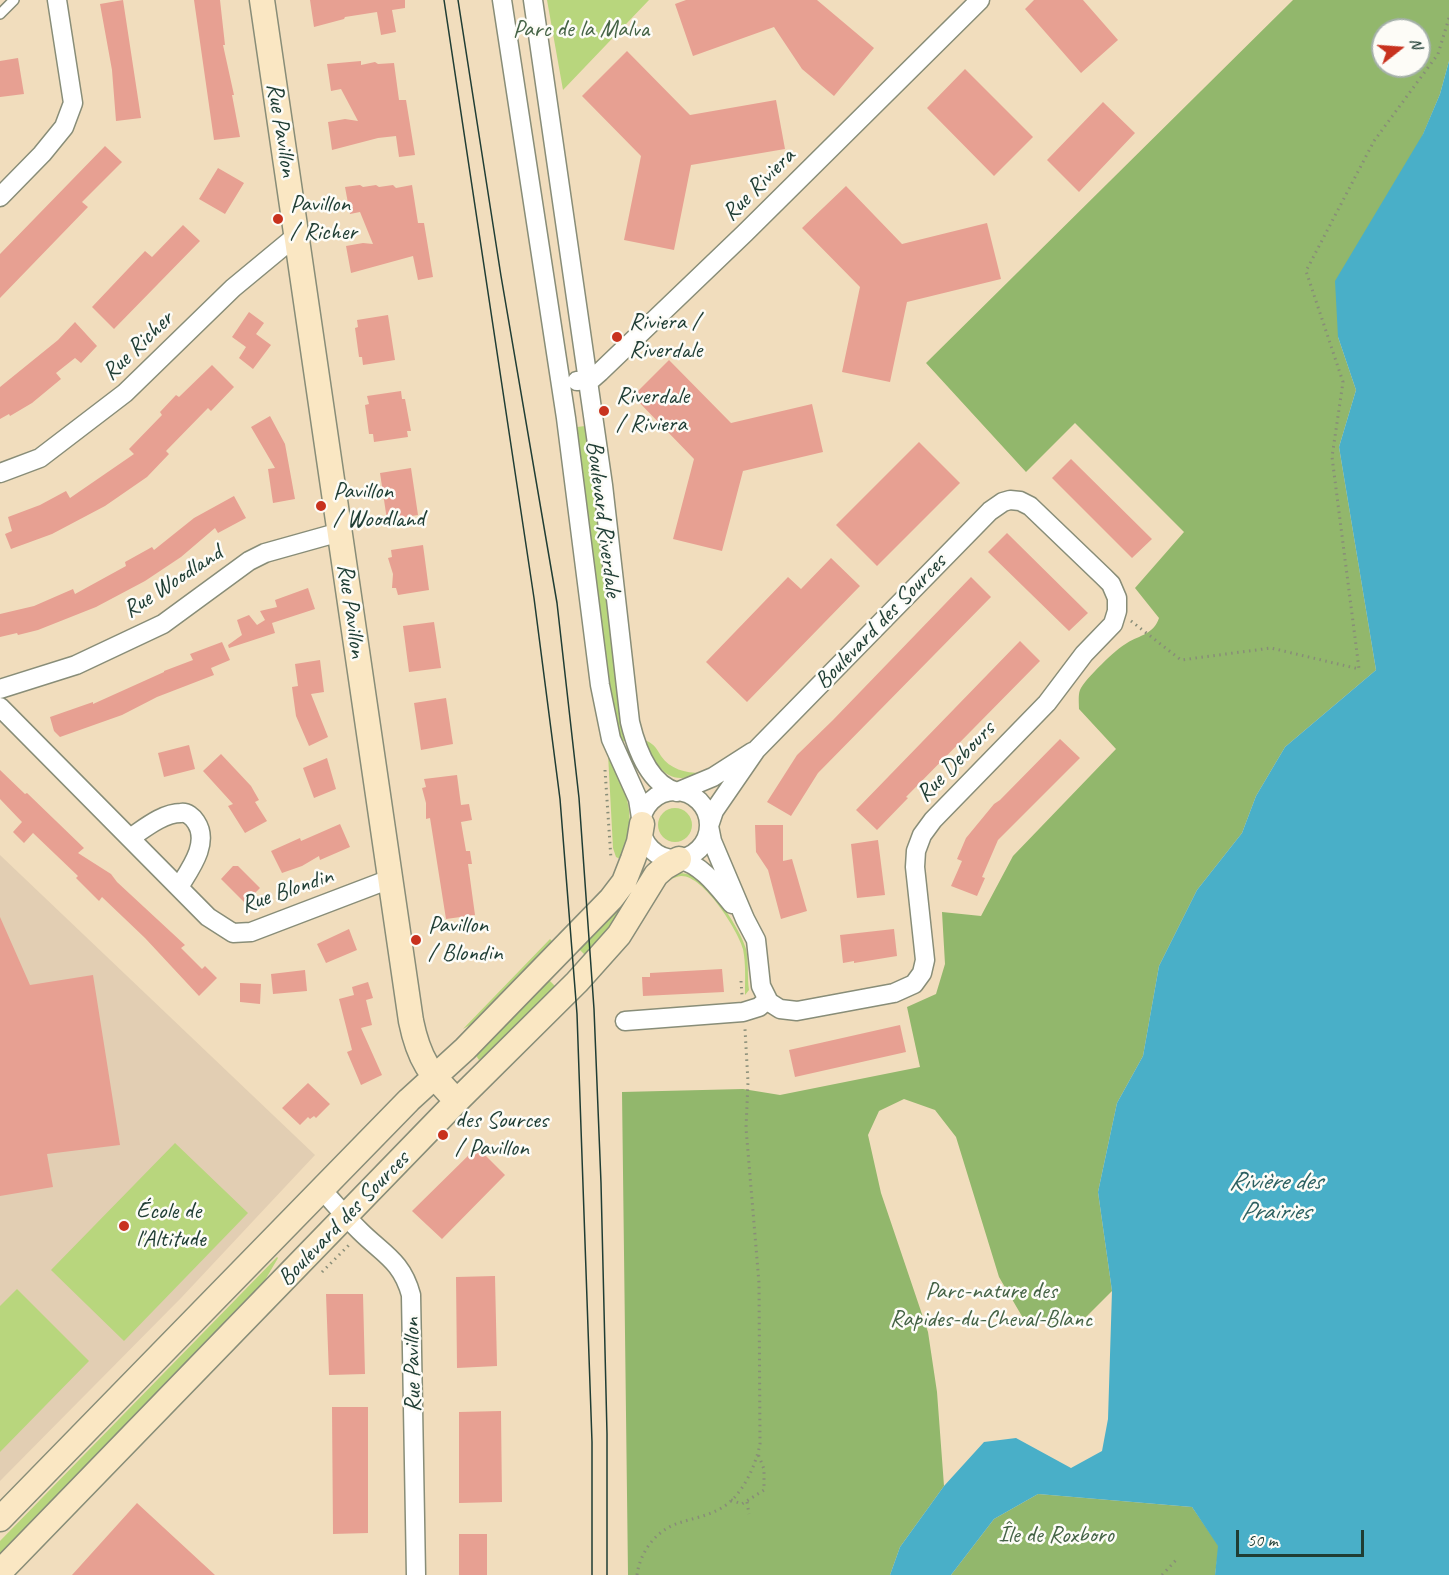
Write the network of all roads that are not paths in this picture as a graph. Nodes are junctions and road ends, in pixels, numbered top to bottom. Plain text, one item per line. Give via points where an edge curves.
1 (14, 0) edge
2 (57, 0) edge
3 (262, 0) edge
4 (502, 0) edge
5 (533, 0) edge
6 (980, 0) edge
7 (0, 14) edge
8 (0, 197) edge
9 (297, 235) junction
10 (588, 380) junction
11 (561, 384) junction
12 (0, 473) edge
13 (1010, 500) joint
14 (340, 532) junction
15 (0, 689) edge
16 (0, 707) edge
17 (756, 750) junction
18 (677, 792) junction
19 (642, 824) junction
20 (709, 826) junction
21 (130, 838) junction
22 (679, 859) junction
23 (390, 879) junction
24 (179, 887) junction
25 (745, 919) junction
26 (767, 1000) junction
27 (625, 1021) dead end
28 (434, 1078) junction
29 (457, 1101) junction
30 (321, 1190) junction
31 (347, 1216) junction
32 (0, 1519) edge
33 (0, 1572) edge
34 (416, 1575) edge

1 - 7 lane
2 - 8 street via 73,103 64,127
3 - 9 street, Rue Pavillon
4 - 11 street, Boulevard Riverdale
5 - 10 street, Boulevard Riverdale
6 - 10 street, Rue Riviera via 745,233
9 - 12 street, Rue Richer via 233,288 125,393 40,458
9 - 14 street, Rue Pavillon
10 - 11 street
10 - 18 street, Boulevard Riverdale via 630,722 650,770
11 - 19 street, Boulevard Riverdale via 603,704 614,748 638,799
13 - 17 street, Boulevard des Sources via 990,511
13 - 26 street, Rue Debours via 1030,506 1104,577 1115,591 1117,610 1113,624 1084,654 1047,703 922,834 915,867 925,960 914,984 894,993 797,1011 778,1009
14 - 15 street, Rue Woodland via 265,553 163,624 76,665
14 - 23 street, Rue Pavillon
16 - 21 street, Rue Blondin
17 - 18 street, Boulevard des Sources via 713,777
17 - 20 street, Boulevard des Sources via 714,811
18 - 19 street via 654,799 646,808
18 - 20 street via 691,795 702,804
19 - 22 street via 646,843 654,851 664,858
19 - 28 street, Boulevard des Sources via 629,871 611,899
20 - 22 street via 700,848
20 - 25 street via 714,849
21 - 24 street, Rue Blondin
21 - 24 street via 170,815 192,817 201,834 199,848
22 - 25 street via 706,875
22 - 29 street, Boulevard des Sources via 656,875 626,925 593,965
23 - 24 street, Rue Blondin via 251,932 233,933 208,916
23 - 28 street, Rue Pavillon via 414,1033
25 - 26 street via 756,940 761,986
26 - 27 street via 743,1012
28 - 29 street, Rue Pavillon
28 - 30 street, Boulevard des Sources
29 - 31 street, Boulevard des Sources
30 - 31 street, Rue Pavillon
30 - 32 street, Boulevard des Sources
31 - 33 street, Boulevard des Sources
31 - 34 street, Rue Pavillon via 396,1264 407,1279 411,1295

